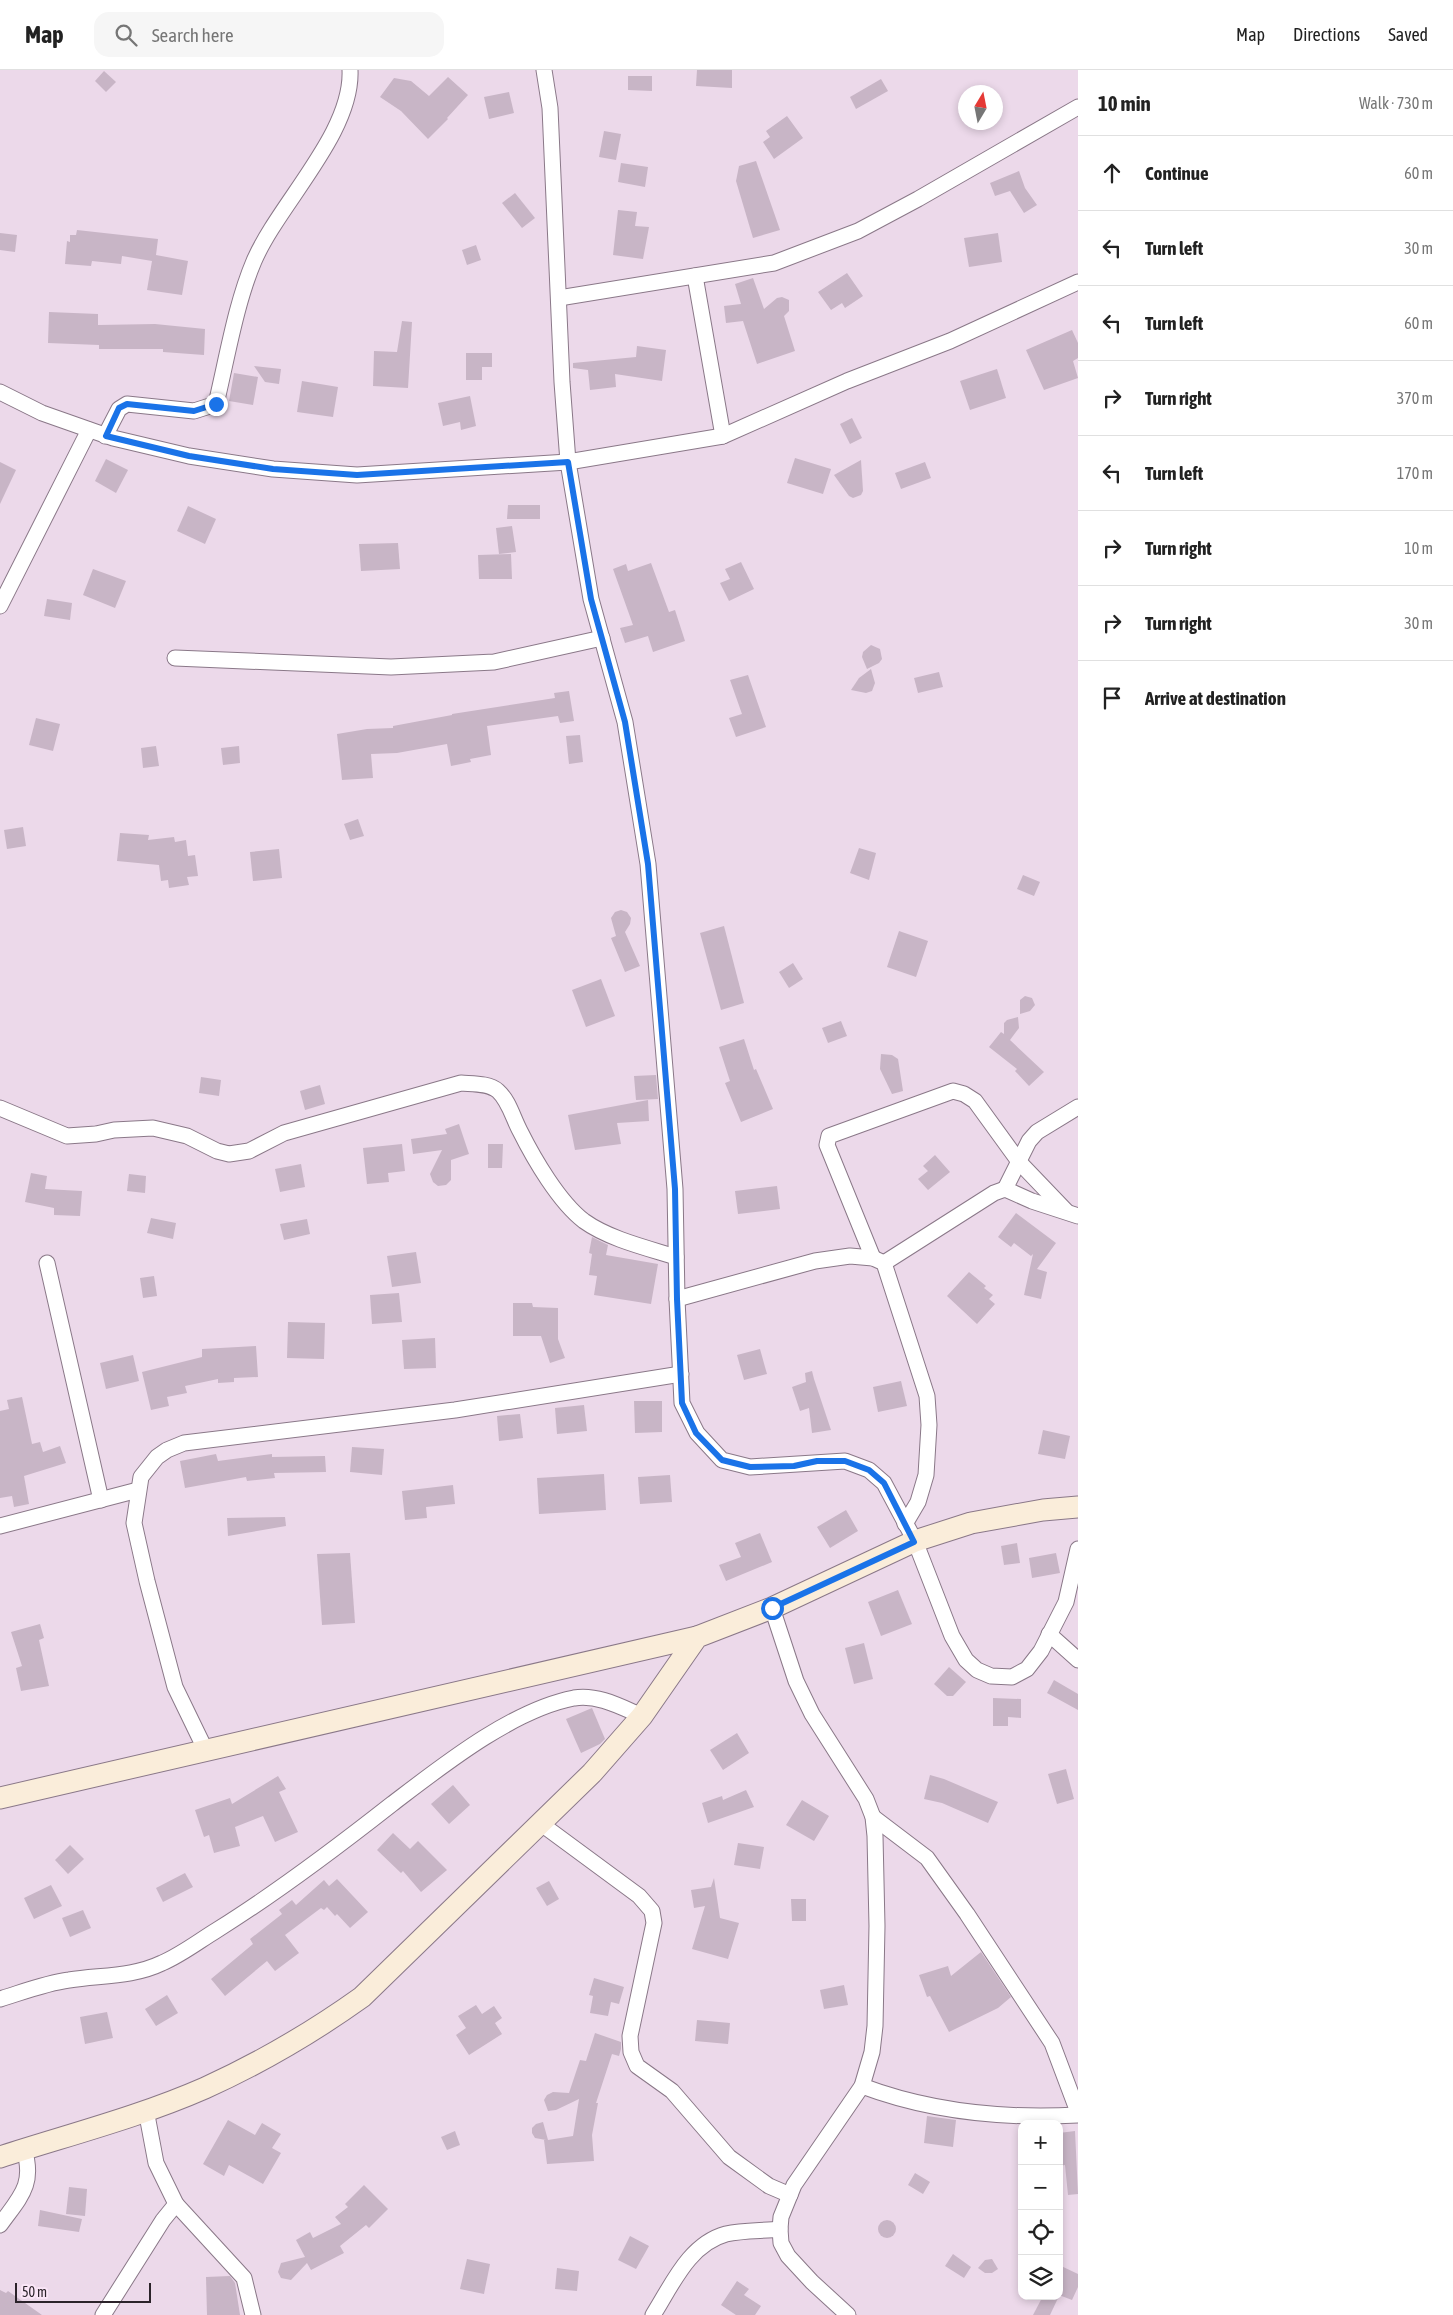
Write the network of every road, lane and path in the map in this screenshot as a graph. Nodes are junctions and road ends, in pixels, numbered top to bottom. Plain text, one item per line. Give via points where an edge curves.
1 (350, 70) edge
2 (544, 70) edge
3 (1078, 108) edge
4 (695, 276) junction
5 (1078, 282) edge
6 (559, 298) junction
7 (0, 392) edge
8 (89, 430) junction
9 (106, 436) junction
10 (723, 436) junction
11 (568, 462) junction
12 (0, 606) edge
13 (602, 638) junction
14 (175, 658) dead end
15 (1078, 1107) edge
16 (0, 1108) edge
17 (1020, 1163) junction
18 (1005, 1189) junction
19 (1072, 1214) edge
20 (676, 1257) junction
21 (878, 1261) junction
22 (47, 1263) dead end
23 (677, 1299) junction
24 (681, 1374) junction
25 (138, 1490) junction
26 (101, 1500) junction
27 (1078, 1506) edge
28 (0, 1526) edge
29 (910, 1533) junction
30 (1078, 1549) edge
31 (772, 1608) junction
32 (1049, 1634) junction
33 (697, 1637) junction
34 (1078, 1660) edge
35 (642, 1716) junction
36 (206, 1751) junction
37 (0, 1798) edge
38 (873, 1817) junction
39 (540, 1824) junction
40 (0, 1998) edge
41 (862, 2086) junction
42 (146, 2110) junction
43 (1078, 2113) edge
44 (24, 2150) junction
45 (0, 2157) edge
46 (790, 2195) junction
47 (176, 2204) junction
48 (0, 2225) edge
49 (780, 2229) junction
50 (103, 2315) edge
51 (253, 2315) edge
52 (653, 2315) edge
53 (848, 2315) edge

1 - 9 street via 347,101 334,131 254,260 216,404 194,411 127,404 119,408
2 - 6 street via 550,108
3 - 4 street via 858,231 774,263
4 - 6 street
4 - 10 street
5 - 10 street via 950,341 847,381
6 - 11 street
7 - 8 street via 42,413
8 - 9 street
8 - 12 street
9 - 11 street via 198,458 273,469 357,475
10 - 11 street
11 - 13 street via 591,599
13 - 14 street via 494,662 391,667
13 - 20 street via 625,722 648,864 675,1189
15 - 17 street via 1037,1132 1029,1141
16 - 20 street via 67,1136 153,1128 188,1136 217,1152 229,1154 249,1151 284,1133 461,1082 489,1086 498,1090 506,1101 520,1132 561,1199 585,1221 627,1242
17 - 18 street
17 - 19 street
17 - 21 street via 975,1101 953,1091 829,1136 826,1145
18 - 19 street
18 - 21 street
20 - 23 street
21 - 23 street via 850,1256 815,1261
21 - 29 street via 927,1396 926,1475
22 - 26 street
23 - 24 street
24 - 25 street via 455,1410 184,1443 167,1450 147,1466
24 - 29 street via 682,1403 696,1433 722,1460 750,1467 845,1461 869,1470 884,1483
25 - 26 street
25 - 36 street via 134,1523 146,1580 172,1678
26 - 28 street
27 - 29 street
29 - 31 street
29 - 32 street via 952,1636 966,1660 977,1670 991,1676 1012,1677 1027,1670
30 - 32 street via 1066,1602
31 - 33 street
31 - 38 street via 796,1682 812,1714 866,1798
32 - 34 street
33 - 35 street
33 - 36 street
35 - 39 street via 592,1773
35 - 40 street via 592,1698 575,1698 533,1710 447,1761 248,1911 162,1964 109,1977 68,1980
36 - 37 street
38 - 41 street via 877,1926 875,2026 872,2052
38 - 43 street via 927,1858 967,1914 1052,2043
39 - 42 street via 362,1997 326,2022 257,2061 204,2088
39 - 46 street via 639,1896 652,1911 654,1923 630,2036 630,2052 637,2066 672,2091 729,2157 769,2186
41 - 43 street via 910,2102 971,2113 1024,2116
41 - 46 street
42 - 44 street
42 - 47 street via 156,2163
44 - 45 street
44 - 48 street via 29,2167 27,2183
46 - 49 street
47 - 50 street
47 - 51 street via 244,2278
49 - 52 street via 726,2234 705,2243 687,2261
49 - 53 street via 781,2243 788,2256

